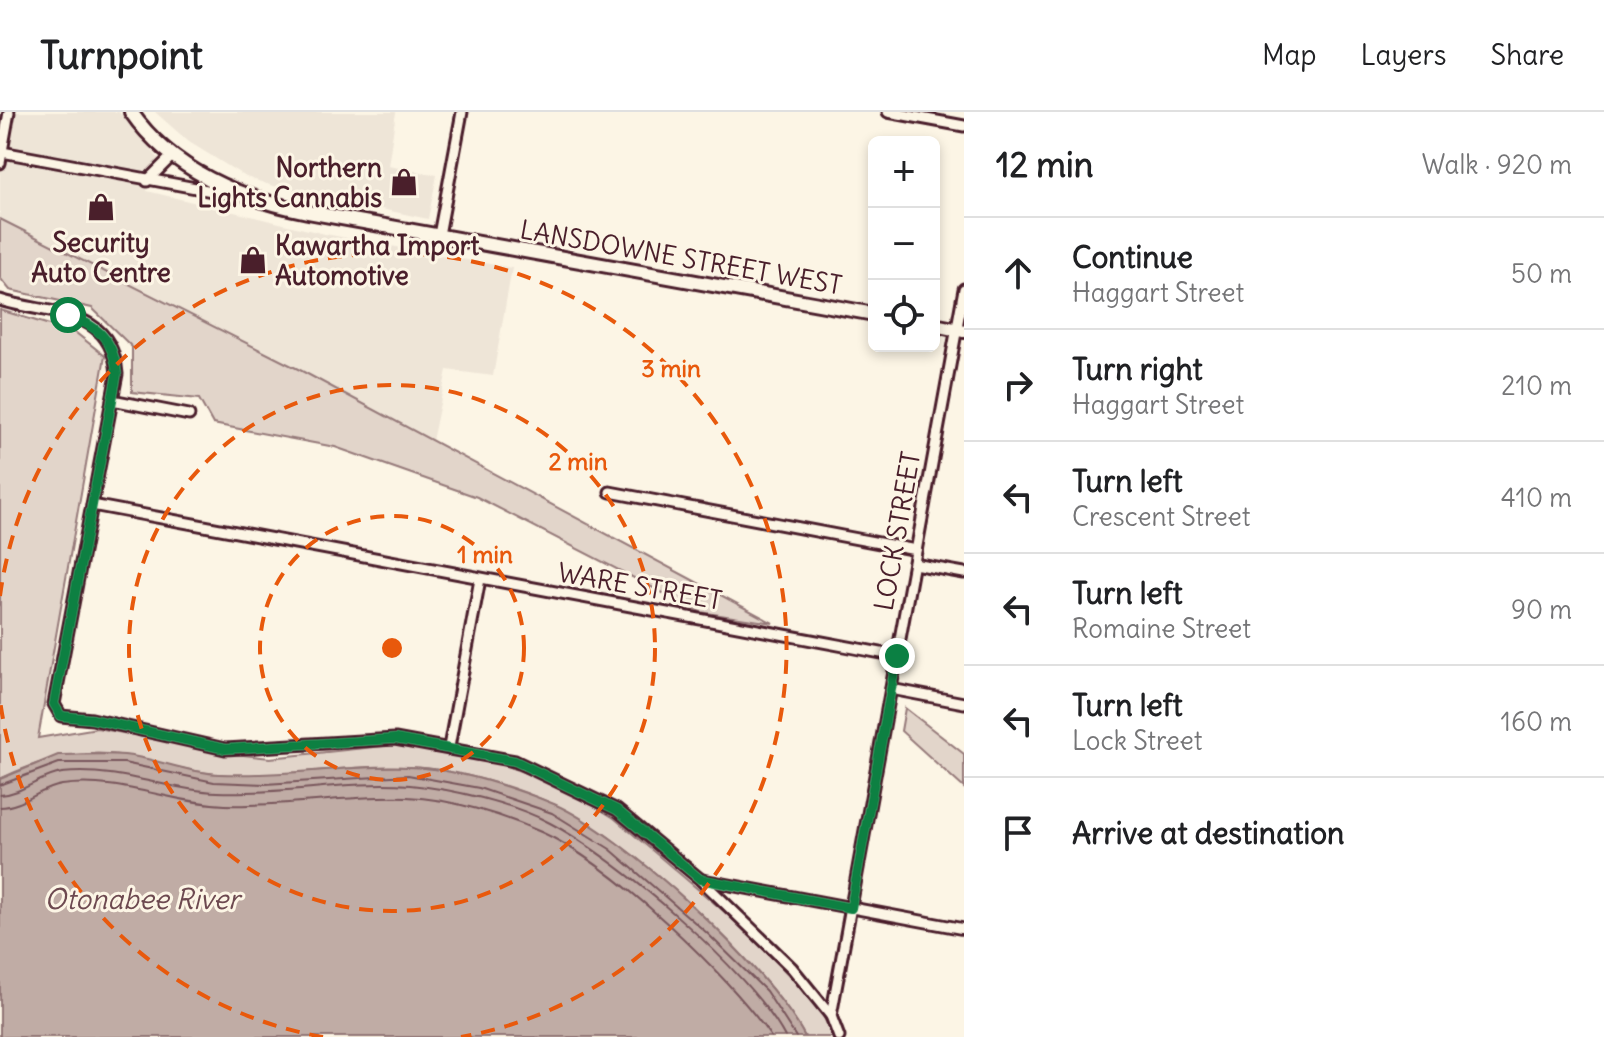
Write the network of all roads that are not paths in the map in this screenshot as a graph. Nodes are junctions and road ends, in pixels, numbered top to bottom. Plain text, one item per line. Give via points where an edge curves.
1 (9, 112) edge
2 (131, 112) edge
3 (462, 112) edge
4 (888, 112) edge
5 (964, 126) edge
6 (173, 155) junction
7 (1, 157) edge
8 (147, 181) junction
9 (243, 196) junction
10 (439, 235) junction
11 (964, 289) edge
12 (0, 300) edge
13 (868, 313) edge
14 (940, 326) edge
15 (960, 330) edge
16 (112, 400) junction
17 (189, 415) dead end
18 (610, 492) dead end
19 (92, 505) junction
20 (916, 550) junction
21 (914, 564) junction
22 (964, 573) edge
23 (480, 579) junction
24 (897, 656) junction
25 (891, 689) junction
26 (964, 703) edge
27 (449, 747) junction
28 (700, 879) junction
29 (851, 908) junction
30 (964, 929) edge
31 (831, 1016) junction
32 (839, 1037) edge

1 - 7 street
2 - 6 main road, LANSDOWNE STREET WEST
3 - 10 street
4 - 5 street
6 - 8 street
6 - 9 main road, LANSDOWNE STREET WEST
7 - 8 street
8 - 9 street
9 - 10 main road, LANSDOWNE STREET WEST
10 - 13 main road, LANSDOWNE STREET WEST
11 - 15 street, LOCK STREET
12 - 16 street via 68,315 98,329 116,361
14 - 15 main road
15 - 20 street, LOCK STREET
16 - 17 street
16 - 19 street
18 - 20 street
19 - 23 street, WARE STREET
19 - 27 street via 54,704 61,716 225,749 395,739
20 - 21 street, LOCK STREET
21 - 22 street
21 - 24 street, LOCK STREET
23 - 24 street, WARE STREET
23 - 27 street
24 - 25 street, LOCK STREET
25 - 26 street
25 - 29 street, LOCK STREET
27 - 28 street via 515,761 593,796
28 - 29 street
28 - 31 street via 792,968
29 - 30 street
29 - 31 street, LOCK STREET
31 - 32 street

